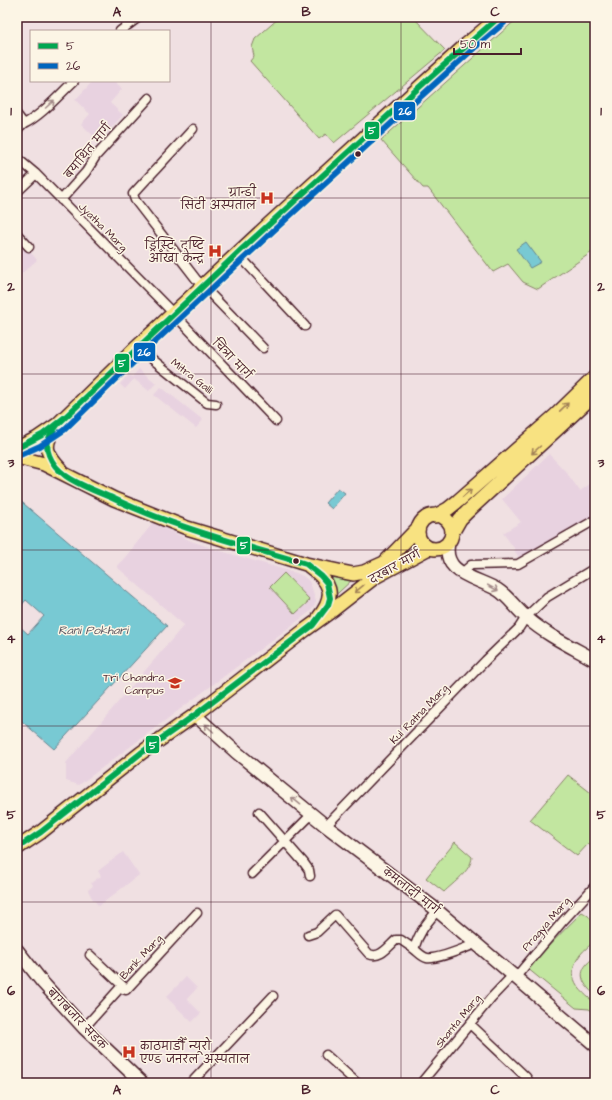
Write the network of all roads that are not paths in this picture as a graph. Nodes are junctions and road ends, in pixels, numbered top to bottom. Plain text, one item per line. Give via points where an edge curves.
1 (139, 17) edge
2 (499, 17) edge
3 (121, 30) edge
4 (73, 82) edge
5 (149, 98) dead end
6 (17, 115) edge
7 (24, 124) junction
8 (192, 129) dead end
9 (17, 130) edge
10 (17, 158) edge
11 (36, 174) junction
12 (17, 192) edge
13 (61, 200) junction
14 (17, 234) edge
15 (29, 247) dead end
16 (237, 253) junction
17 (202, 286) junction
18 (173, 313) junction
19 (305, 326) dead end
20 (137, 347) junction
21 (263, 348) dead end
22 (595, 377) edge
23 (595, 394) edge
24 (216, 404) dead end
25 (276, 421) dead end
26 (58, 424) junction
27 (17, 448) edge
28 (17, 457) edge
29 (65, 474) junction
30 (435, 516) junction
31 (595, 520) edge
32 (418, 528) junction
33 (450, 537) junction
34 (429, 548) junction
35 (306, 564) junction
36 (595, 568) edge
37 (460, 572) junction
38 (526, 618) junction
39 (313, 625) junction
40 (595, 660) edge
41 (195, 715) junction
42 (259, 812) dead end
43 (312, 814) junction
44 (326, 826) junction
45 (285, 841) junction
46 (17, 848) edge
47 (252, 874) dead end
48 (310, 876) dead end
49 (595, 886) edge
50 (437, 911) junction
51 (197, 913) dead end
52 (308, 935) dead end
53 (475, 944) junction
54 (414, 949) junction
55 (17, 950) edge
56 (90, 955) dead end
57 (514, 976) junction
58 (126, 990) junction
59 (273, 996) dead end
60 (470, 1024) junction
61 (84, 1028) junction
62 (595, 1044) edge
63 (326, 1055) dead end
64 (142, 1083) edge
65 (191, 1083) edge
66 (357, 1083) edge
67 (422, 1083) edge
68 (528, 1083) edge

1 - 3 street
2 - 16 main road
7 -> 4 street
5 - 13 street, बयाथित मार्ग via 96,156 86,172
6 - 7 street
7 - 9 street
8 - 17 street via 133,194
10 - 11 street, Jyatha Marg
11 - 12 street
11 - 13 street, Jyatha Marg
13 - 18 street, Jyatha Marg
14 - 15 street
16 - 17 main road
16 - 19 street
17 - 18 main road
17 - 21 street
18 - 20 main road
18 - 25 street, चित्रा मार्ग
20 - 24 street, Mitra Galli via 207,403
20 - 26 main road
30 -> 22 main road via 458,501
23 -> 33 main road via 467,512
26 - 27 main road
26 - 29 main road via 49,436 47,446 52,461
28 - 29 main road via 44,464
29 - 35 main road via 114,499 188,528
30 - 32 main road via 426,518
30 - 33 main road via 445,519 451,528
31 - 37 street via 518,564 471,566
32 - 34 main road via 421,542
32 - 35 main road via 384,563 364,572 353,574
33 - 34 main road via 443,547
33 - 37 main road via 447,553 449,560
34 -> 39 main road, दरबार मार्ग via 375,577
35 - 39 main road via 321,576 330,598 328,605
36 - 38 street, Kul Ratna Marg via 547,597
37 -> 38 main road via 503,593
38 - 40 main road
38 - 44 street, Kul Ratna Marg
39 - 41 main road, दरबार मार्ग
43 -> 41 main road, कमलादी मार्ग
41 - 46 main road, दरबार मार्ग
42 - 45 street
43 - 44 main road, कमलादी मार्ग
43 - 45 street
44 - 50 main road, कमलादी मार्ग
45 - 47 street
45 - 48 street via 309,870
49 - 57 street, Pragya Marg
50 - 53 main road, कमलादी मार्ग
50 - 54 street via 421,930
51 - 58 street, Bank Marg
52 - 54 street via 322,929 335,915 369,954 378,955 396,940 401,940
53 - 54 street via 427,958
53 - 57 main road, कमलादी मार्ग
55 - 61 main road, बागबजार सडक
56 - 58 street
57 - 60 street, Shanta Marg via 491,998
57 - 62 main road, कमलादी मार्ग
58 - 61 street, Bank Marg via 120,988
59 - 65 street
60 - 67 street, Shanta Marg
60 - 68 street via 526,1077
61 - 64 main road, बागबजार सडक
63 - 66 street

